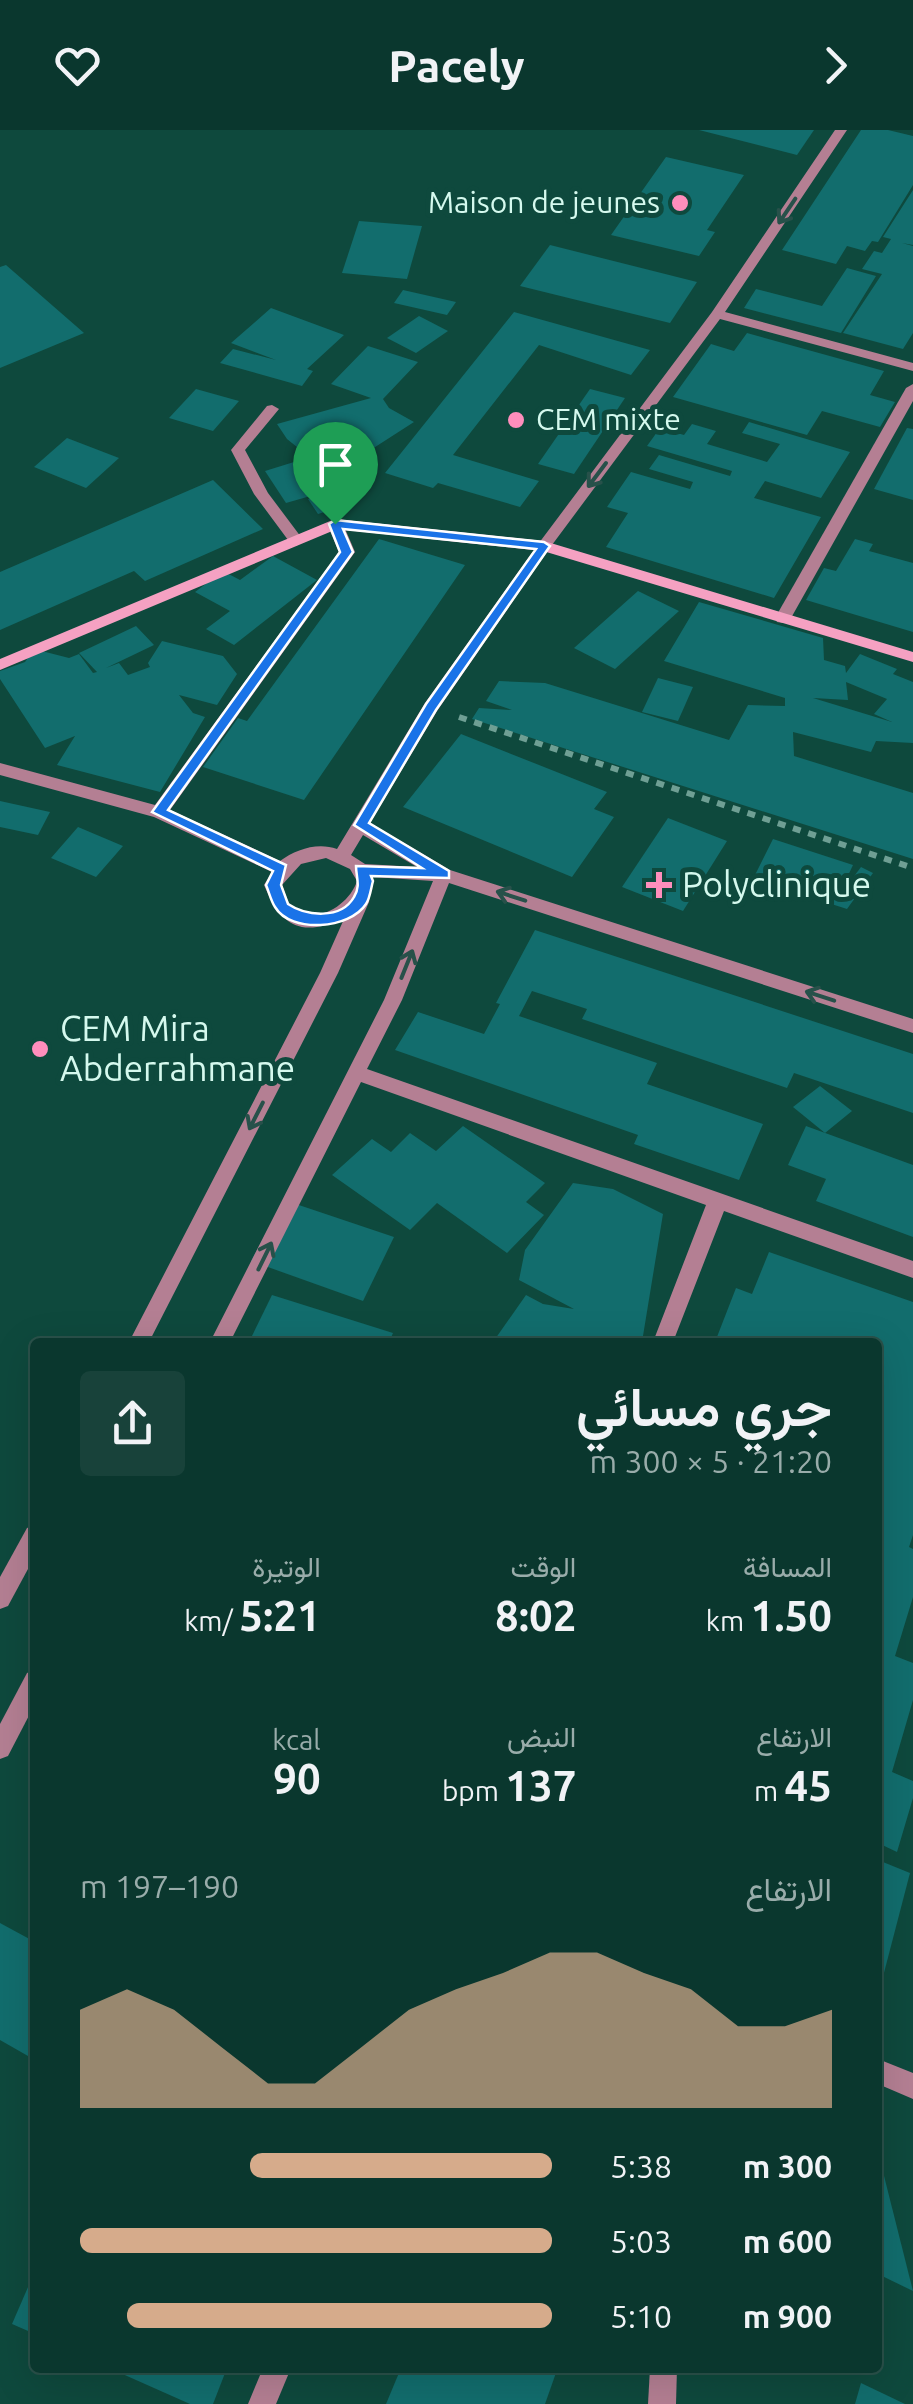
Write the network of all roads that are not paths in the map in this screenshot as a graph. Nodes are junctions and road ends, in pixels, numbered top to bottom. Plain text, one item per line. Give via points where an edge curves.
1 (841, 130) edge
2 (718, 314) junction
3 (913, 366) edge
4 (913, 388) edge
5 (272, 409) dead end
6 (335, 524) junction
7 (296, 541) junction
8 (544, 546) junction
9 (783, 618) junction
10 (913, 657) edge
11 (0, 665) edge
12 (0, 769) edge
13 (159, 812) junction
14 (360, 825) junction
15 (342, 856) junction
16 (281, 869) junction
17 (361, 870) junction
18 (444, 874) junction
19 (360, 902) junction
20 (913, 1026) edge
21 (357, 1072) junction
22 (718, 1200) junction
23 (913, 1270) edge
24 (141, 1338) edge
25 (222, 1338) edge
26 (665, 1338) edge
27 (30, 1543) edge
28 (0, 1599) edge
29 (29, 1706) edge
30 (0, 1748) edge
31 (882, 2074) edge
32 (913, 2086) edge
33 (275, 2373) edge
34 (664, 2373) edge
35 (262, 2404) edge
36 (662, 2404) edge

1 -> 2 street
2 - 3 street
2 -> 8 street
4 - 9 street
5 - 7 street via 238,450 260,494
6 - 7 main road
6 - 8 main road
6 - 13 street via 347,552
7 - 11 main road
8 - 9 main road
8 - 14 street via 431,707
9 - 10 main road
12 - 13 street
13 - 16 street
14 - 15 street
14 - 18 street
15 - 16 street via 306,854
15 - 17 street
16 - 19 street via 275,896 293,915 332,919
17 - 18 street
17 - 19 street via 366,881
20 -> 18 street
21 -> 18 street
19 -> 24 street
21 - 22 street
25 -> 21 street
22 - 23 street
22 - 26 street
27 - 28 street
29 - 30 street
31 - 32 street
33 - 35 street
34 - 36 street

